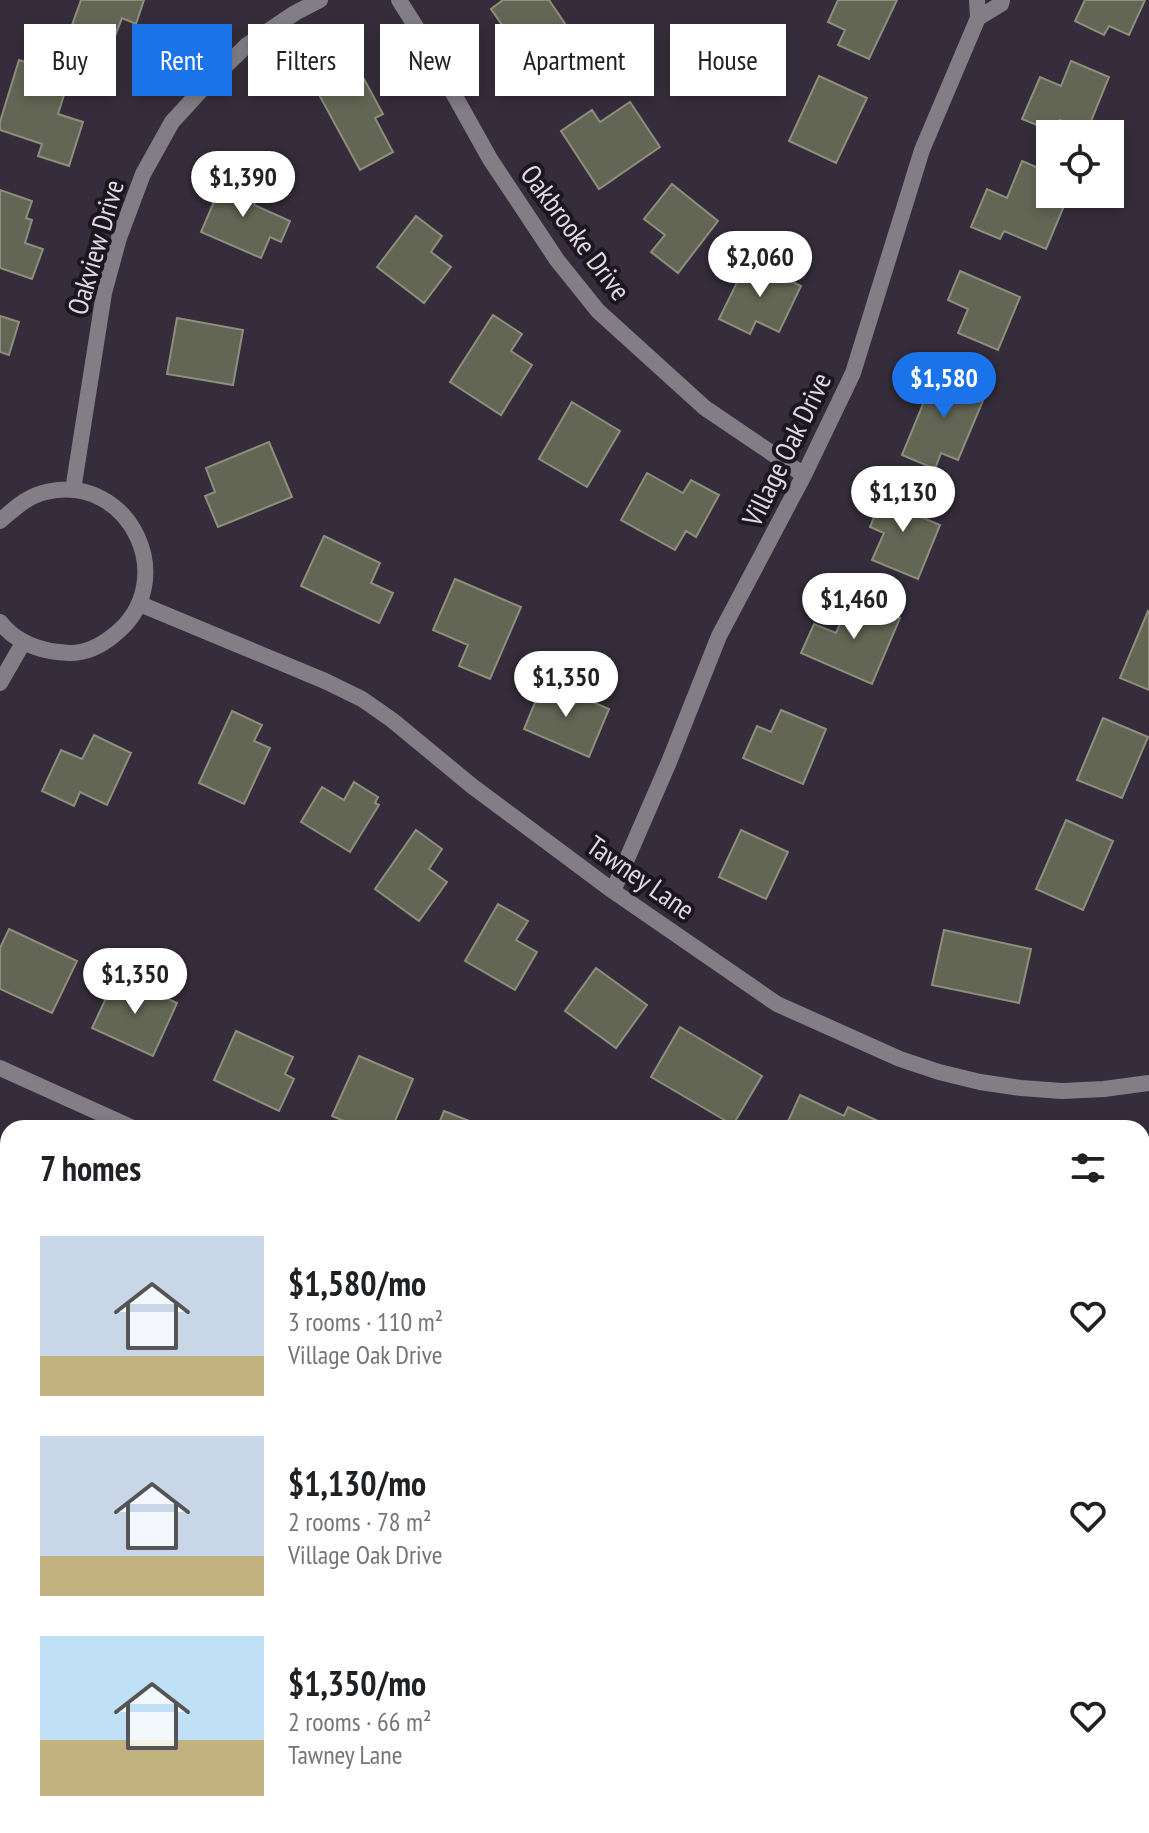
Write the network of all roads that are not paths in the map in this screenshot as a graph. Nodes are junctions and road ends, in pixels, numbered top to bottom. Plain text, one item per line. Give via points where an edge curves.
1 (320, 0) edge
2 (399, 0) edge
3 (977, 0) edge
4 (1002, 0) edge
5 (978, 18) junction
6 (804, 475) junction
7 (73, 490) junction
8 (0, 521) edge
9 (140, 604) junction
10 (0, 622) edge
11 (23, 643) junction
12 (0, 683) edge
13 (613, 891) junction
14 (0, 1068) edge
15 (1149, 1083) edge
16 (115, 1120) edge

1 - 7 street, Oakview Drive via 247,45 172,122 143,174 104,293
2 - 6 street, Oakbrooke Drive via 490,159 598,311 705,408
3 - 5 street, Village Oak Drive
4 - 5 street
5 - 6 street, Village Oak Drive via 922,150 853,373
6 - 13 street, Village Oak Drive via 719,636
7 - 8 street via 45,492 20,503
7 - 9 street via 119,510 135,531 145,554
9 - 11 street via 103,645 49,653
9 - 13 street, Tawney Lane via 362,699
10 - 11 street
11 - 12 street
13 - 15 street, Tawney Lane via 777,1004 900,1059 1021,1088 1062,1091
14 - 16 street

